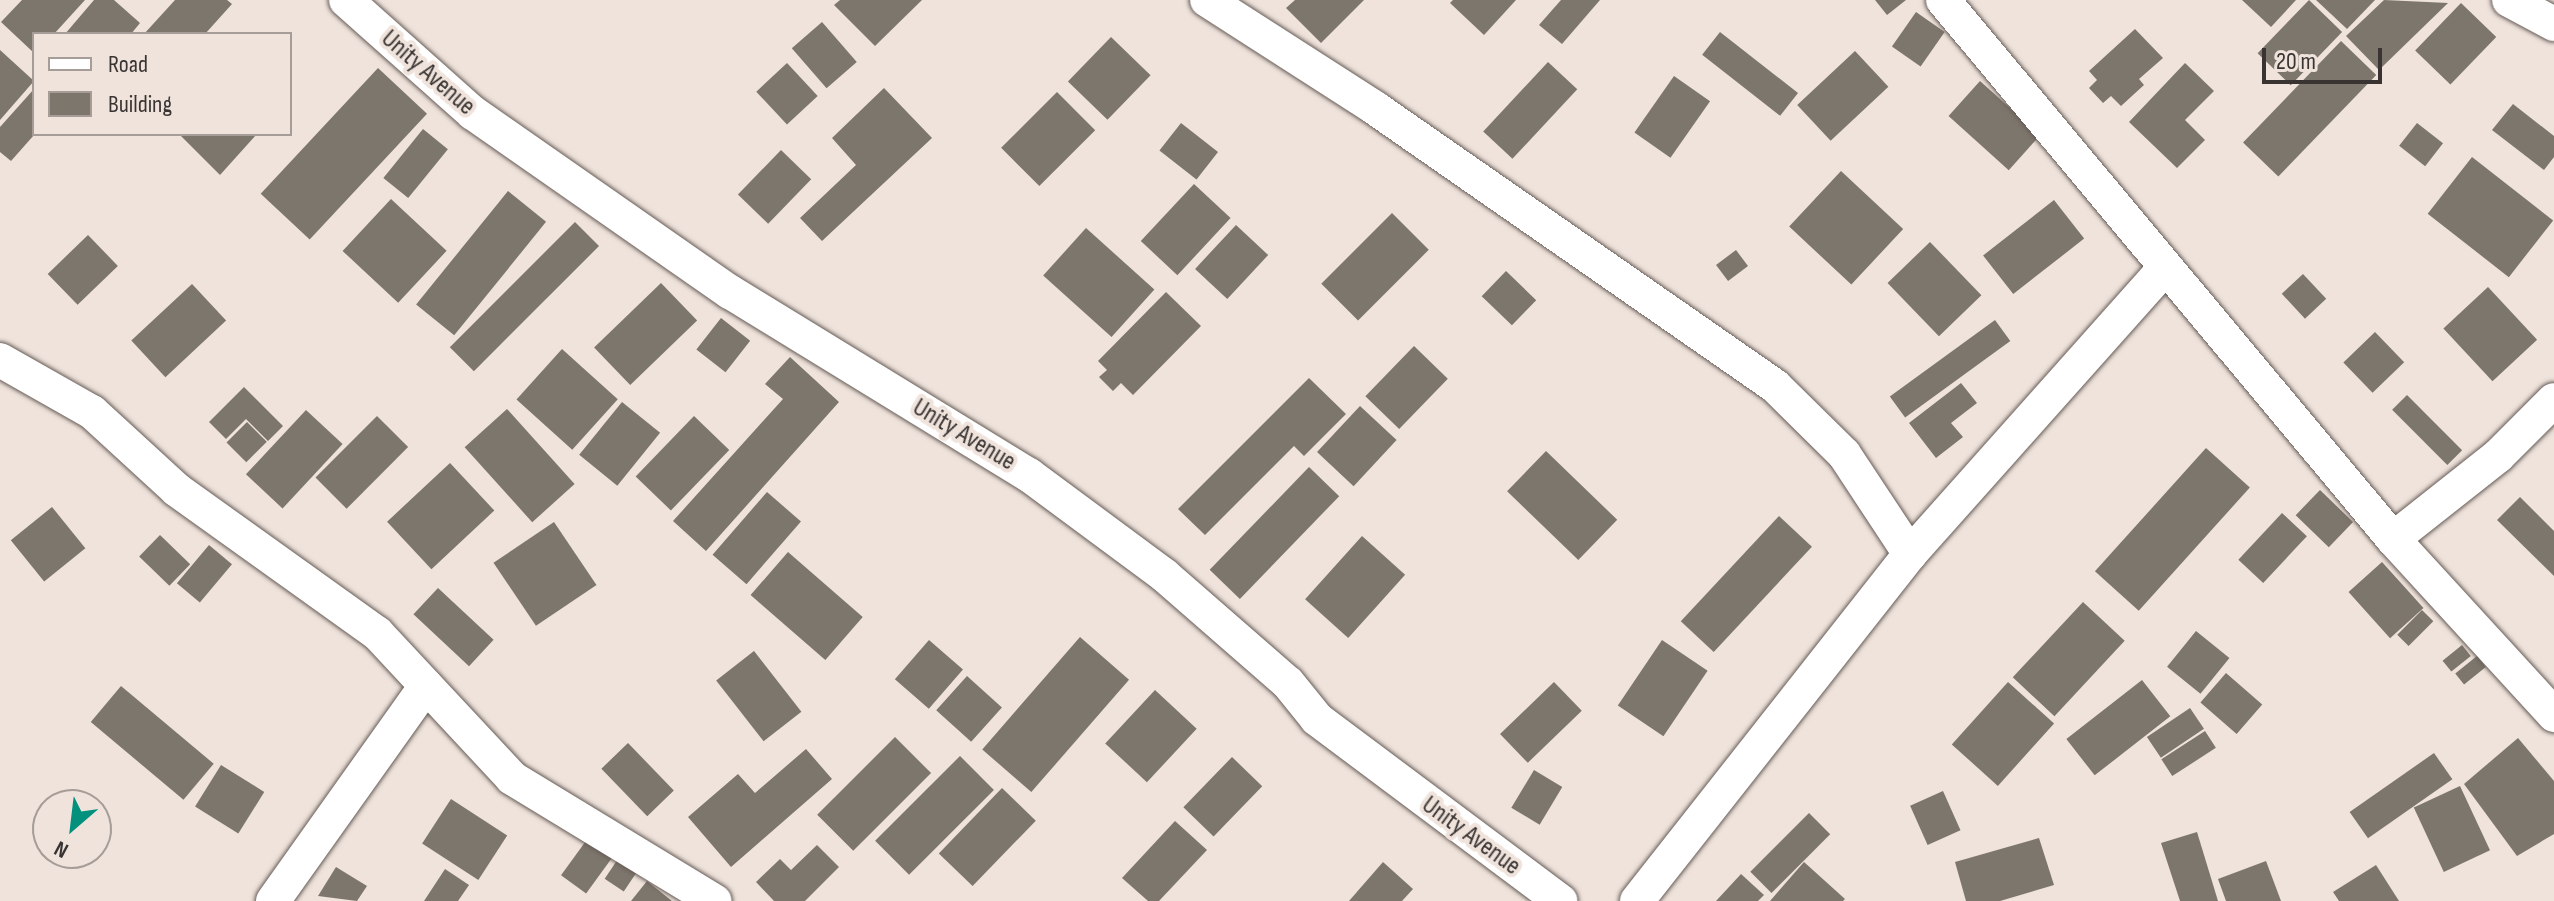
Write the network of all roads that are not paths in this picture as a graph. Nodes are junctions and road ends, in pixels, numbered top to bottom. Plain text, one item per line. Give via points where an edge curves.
1 (346, 0) edge
2 (1207, 0) edge
3 (1943, 0) edge
4 (2509, 0) edge
5 (2554, 24) edge
6 (2165, 268) junction
7 (0, 360) edge
8 (2554, 400) edge
9 (2393, 539) junction
10 (1910, 554) junction
11 (426, 686) junction
12 (2554, 715) edge
13 (273, 901) edge
14 (714, 901) edge
15 (1560, 901) edge
16 (1637, 901) edge

1 - 15 street, Unity Avenue via 498,131 730,292 1029,475 1140,557 1288,683 1317,719
2 - 10 street via 1375,108 1775,386 1844,454
3 - 6 street
4 - 5 street
6 - 9 street
6 - 10 street
7 - 11 street via 92,412 177,490 377,633
8 - 9 street via 2498,456
9 - 12 street
10 - 16 street
11 - 13 street
11 - 14 street via 512,778

